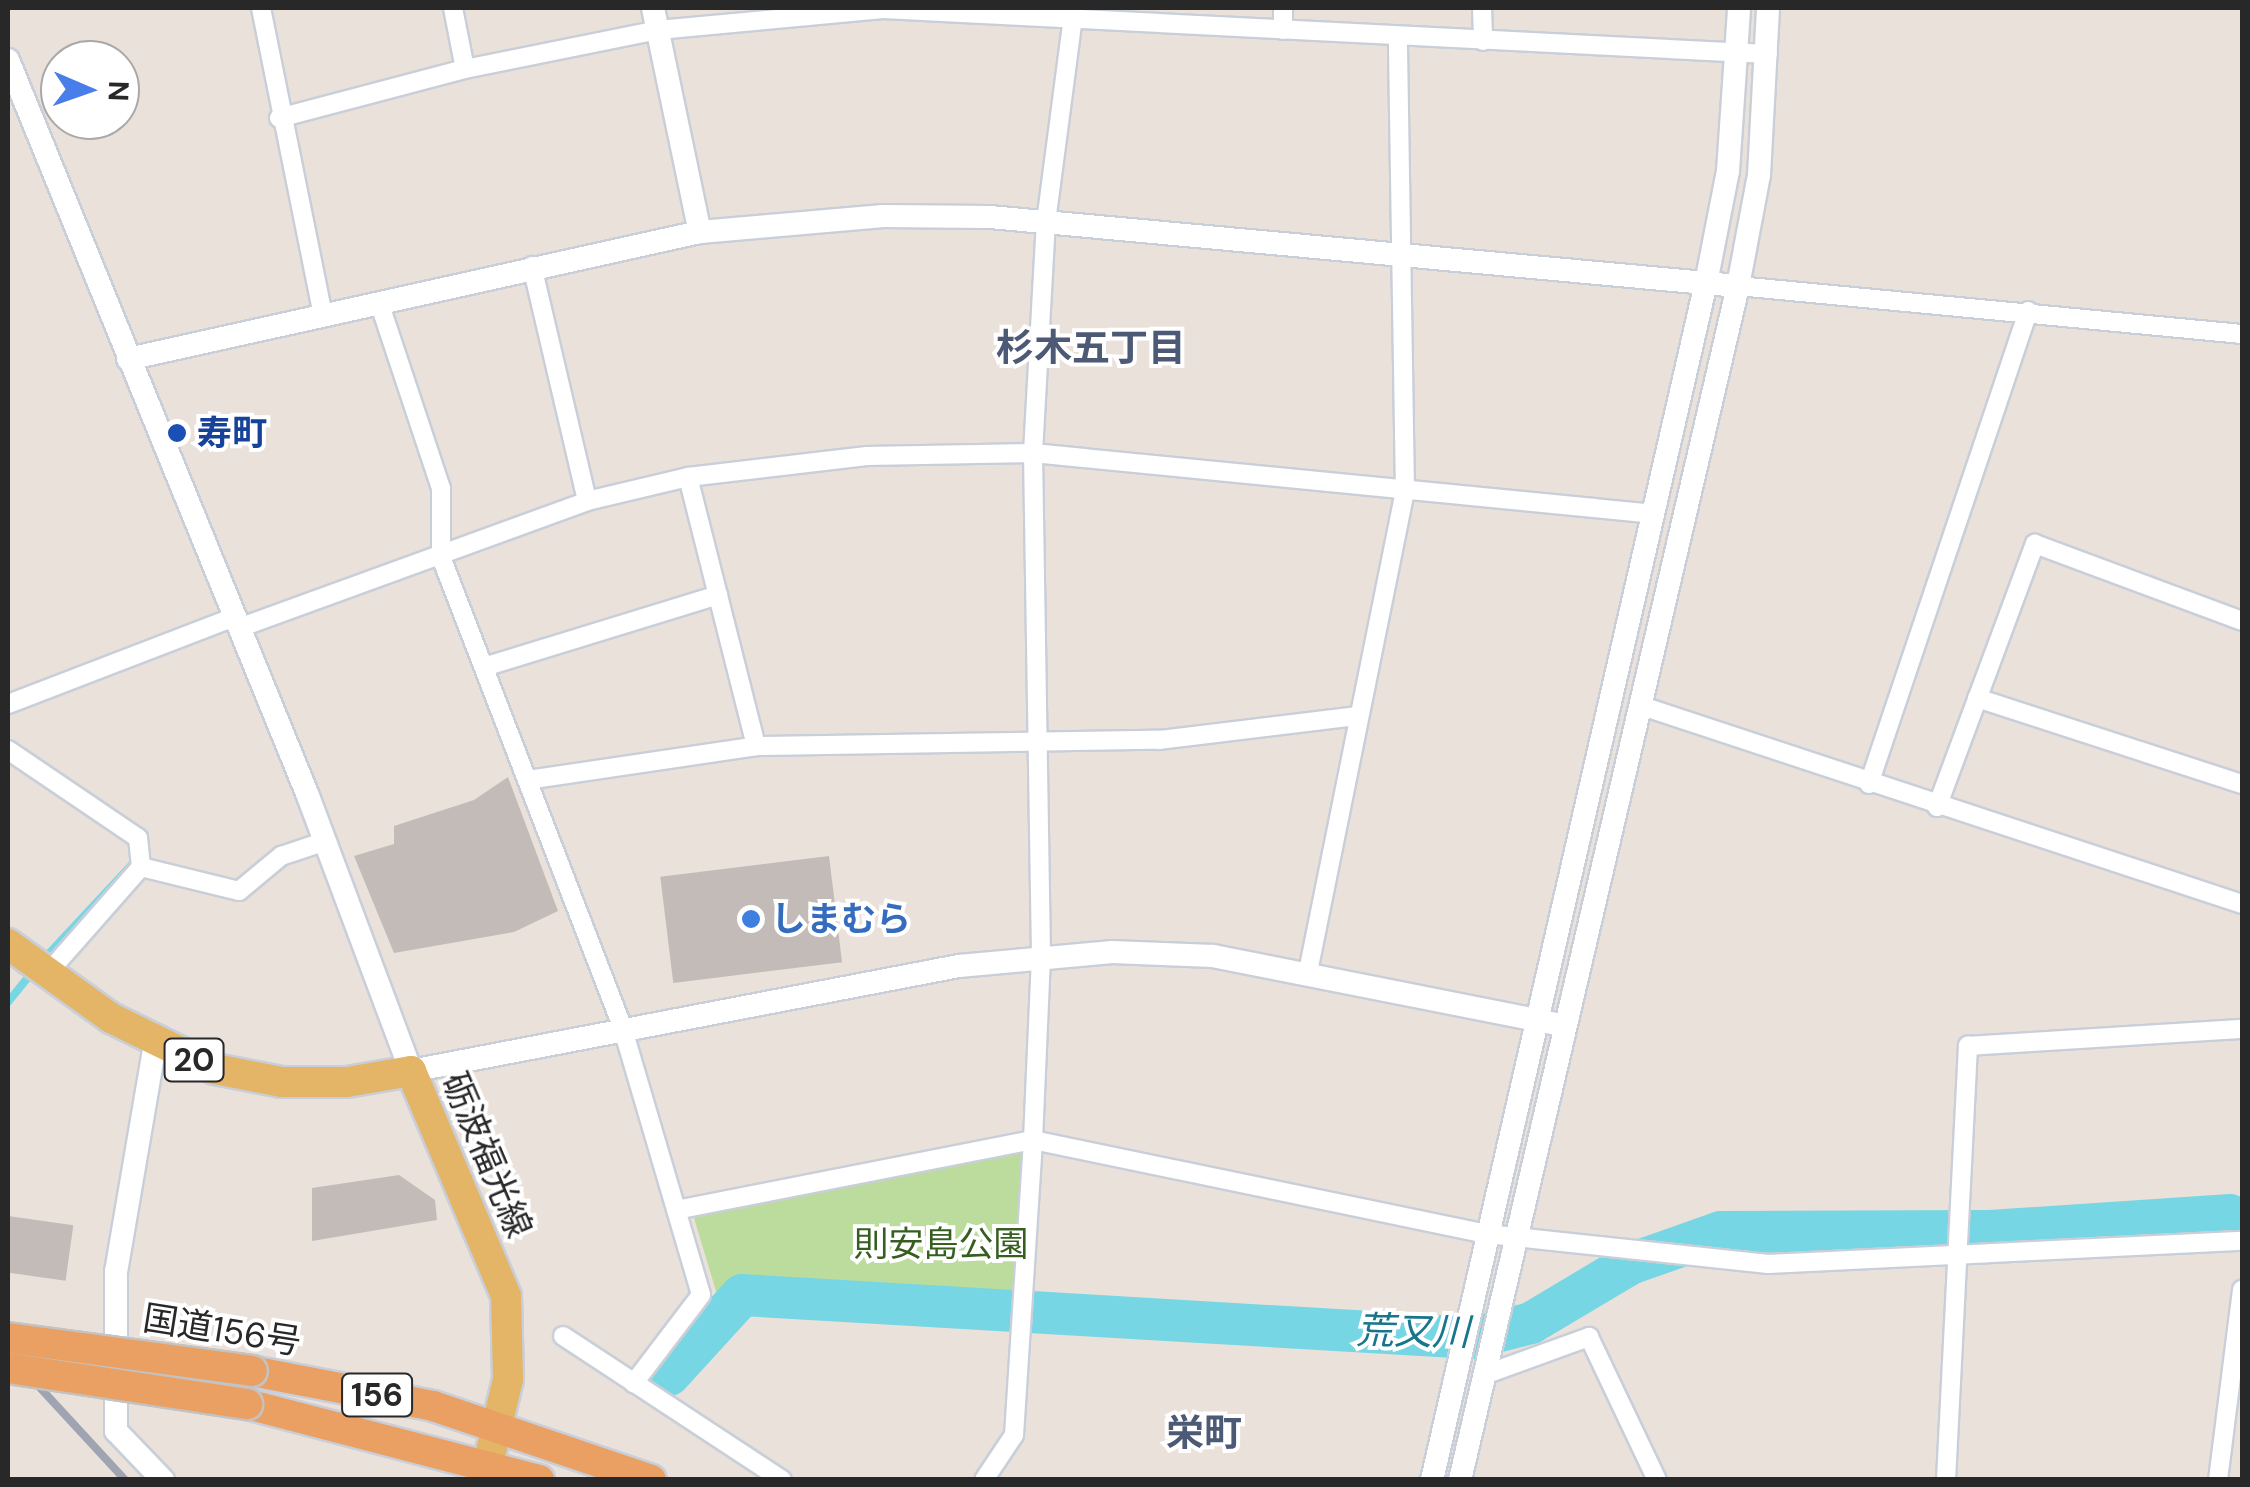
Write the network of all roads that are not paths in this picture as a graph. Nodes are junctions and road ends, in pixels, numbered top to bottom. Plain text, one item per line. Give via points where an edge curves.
1 (261, 8) edge
2 (452, 8) edge
3 (1284, 8) edge
4 (1482, 8) edge
5 (1738, 8) edge
6 (1768, 8) edge
7 (847, 9) edge
8 (1074, 12) edge
9 (656, 18) edge
10 (1283, 30) junction
11 (1398, 37) junction
12 (1483, 42) junction
13 (1738, 53) junction
14 (1768, 54) junction
15 (8, 60) edge
16 (466, 69) junction
17 (279, 118) junction
18 (1046, 222) junction
19 (700, 232) junction
20 (1403, 254) junction
21 (532, 266) junction
22 (1706, 283) junction
23 (1738, 286) junction
24 (379, 302) junction
25 (2028, 311) junction
26 (323, 315) junction
27 (2242, 334) edge
28 (128, 359) junction
29 (1034, 453) junction
30 (688, 477) junction
31 (1405, 493) junction
32 (587, 501) junction
33 (1654, 514) junction
34 (441, 557) junction
35 (718, 595) junction
36 (2242, 621) edge
37 (237, 622) junction
38 (484, 666) junction
39 (1978, 698) junction
40 (8, 704) edge
41 (1642, 706) junction
42 (1358, 716) junction
43 (1038, 740) junction
44 (756, 746) junction
45 (8, 750) edge
46 (527, 780) junction
47 (1869, 784) junction
48 (2242, 784) edge
49 (1937, 807) junction
50 (326, 841) junction
51 (141, 867) junction
52 (2242, 904) edge
53 (8, 944) edge
54 (1041, 956) junction
55 (1308, 972) junction
56 (48, 974) junction
57 (1536, 1020) junction
58 (1562, 1025) junction
59 (622, 1026) junction
60 (2242, 1029) edge
61 (155, 1044) junction
62 (411, 1070) junction
63 (1033, 1140) junction
64 (676, 1210) junction
65 (1487, 1234) junction
66 (1516, 1239) junction
67 (2242, 1241) edge
68 (1956, 1256) junction
69 (2242, 1290) edge
70 (564, 1336) dead end
71 (8, 1338) edge
72 (8, 1368) edge
73 (1484, 1375) junction
74 (634, 1383) junction
75 (500, 1426) junction
76 (488, 1464) junction
77 (163, 1480) edge
78 (539, 1480) edge
79 (651, 1480) edge
80 (782, 1480) edge
81 (984, 1480) edge
82 (1432, 1480) edge
83 (1460, 1480) edge
84 (1657, 1480) edge
85 (1946, 1480) edge
86 (2218, 1480) edge

1 - 17 street
2 - 16 street
3 - 10 street
4 - 12 street
5 - 13 street
6 - 14 street
7 - 8 street
7 - 9 street
8 - 10 street
8 - 18 street
9 - 16 street
9 - 19 street
10 - 11 street
11 - 12 street
11 - 20 street
12 - 13 street
13 - 14 street
13 - 22 street via 1728,171
14 - 23 street via 1759,175
15 - 28 street
16 - 17 street
17 - 26 street
18 - 19 street via 884,216
18 - 20 street
18 - 29 street
19 - 21 street
20 - 22 street
20 - 31 street
21 - 24 street
21 - 32 street
22 - 23 street
22 - 33 street
23 - 25 street
23 - 41 street
24 - 26 street
24 - 34 street via 441,488
25 - 27 street
25 - 47 street
26 - 28 street
28 - 37 street
29 - 30 street via 867,456
29 - 31 street
29 - 43 street
30 - 32 street
30 - 35 street
31 - 33 street
31 - 42 street
32 - 34 street
33 - 57 street
34 - 37 street
34 - 38 street
35 - 38 street
35 - 44 street
36 - 39 street via 2035,544
37 - 40 street
37 - 50 street
38 - 46 street
39 - 48 street
39 - 49 street
41 - 47 street
41 - 58 street
42 - 43 street via 1159,740
42 - 55 street
43 - 44 street
43 - 54 street
44 - 46 street
45 - 51 street via 138,838
46 - 59 street
47 - 49 street
49 - 52 street
50 - 51 street via 281,856 239,891
50 - 62 street
51 - 56 street
53 - 56 main road, 砺波福光線 / 20
54 - 55 street via 1213,956
54 - 59 street
54 - 63 street
55 - 57 street
56 - 61 main road, 砺波福光線 / 20
57 - 58 street
57 - 65 street
58 - 66 street
59 - 62 street
59 - 64 street
60 - 68 street via 1968,1046
61 - 62 main road, 砺波福光線 / 20 via 215,1069 282,1082 348,1082
61 - 77 street via 116,1272 116,1431
62 - 75 main road, 砺波福光線 via 506,1296 512,1329
63 - 64 street
63 - 65 street
63 - 81 street via 1014,1435
64 - 74 street via 701,1295
65 - 66 street
65 - 82 street
66 - 68 street via 1768,1264
66 - 73 street
67 - 68 street
68 - 85 street
69 - 86 street
70 - 74 street
71 - 75 highway, 国道156号 / 156, bridge via 252,1371 433,1406
72 - 76 highway, 国道156号 / 156, bridge via 248,1404
73 - 83 street
73 - 84 street via 1590,1337
74 - 80 street
75 - 76 main road, 砺波福光線
75 - 79 highway, 国道156号 / 156
76 - 78 highway, 国道156号 / 156

